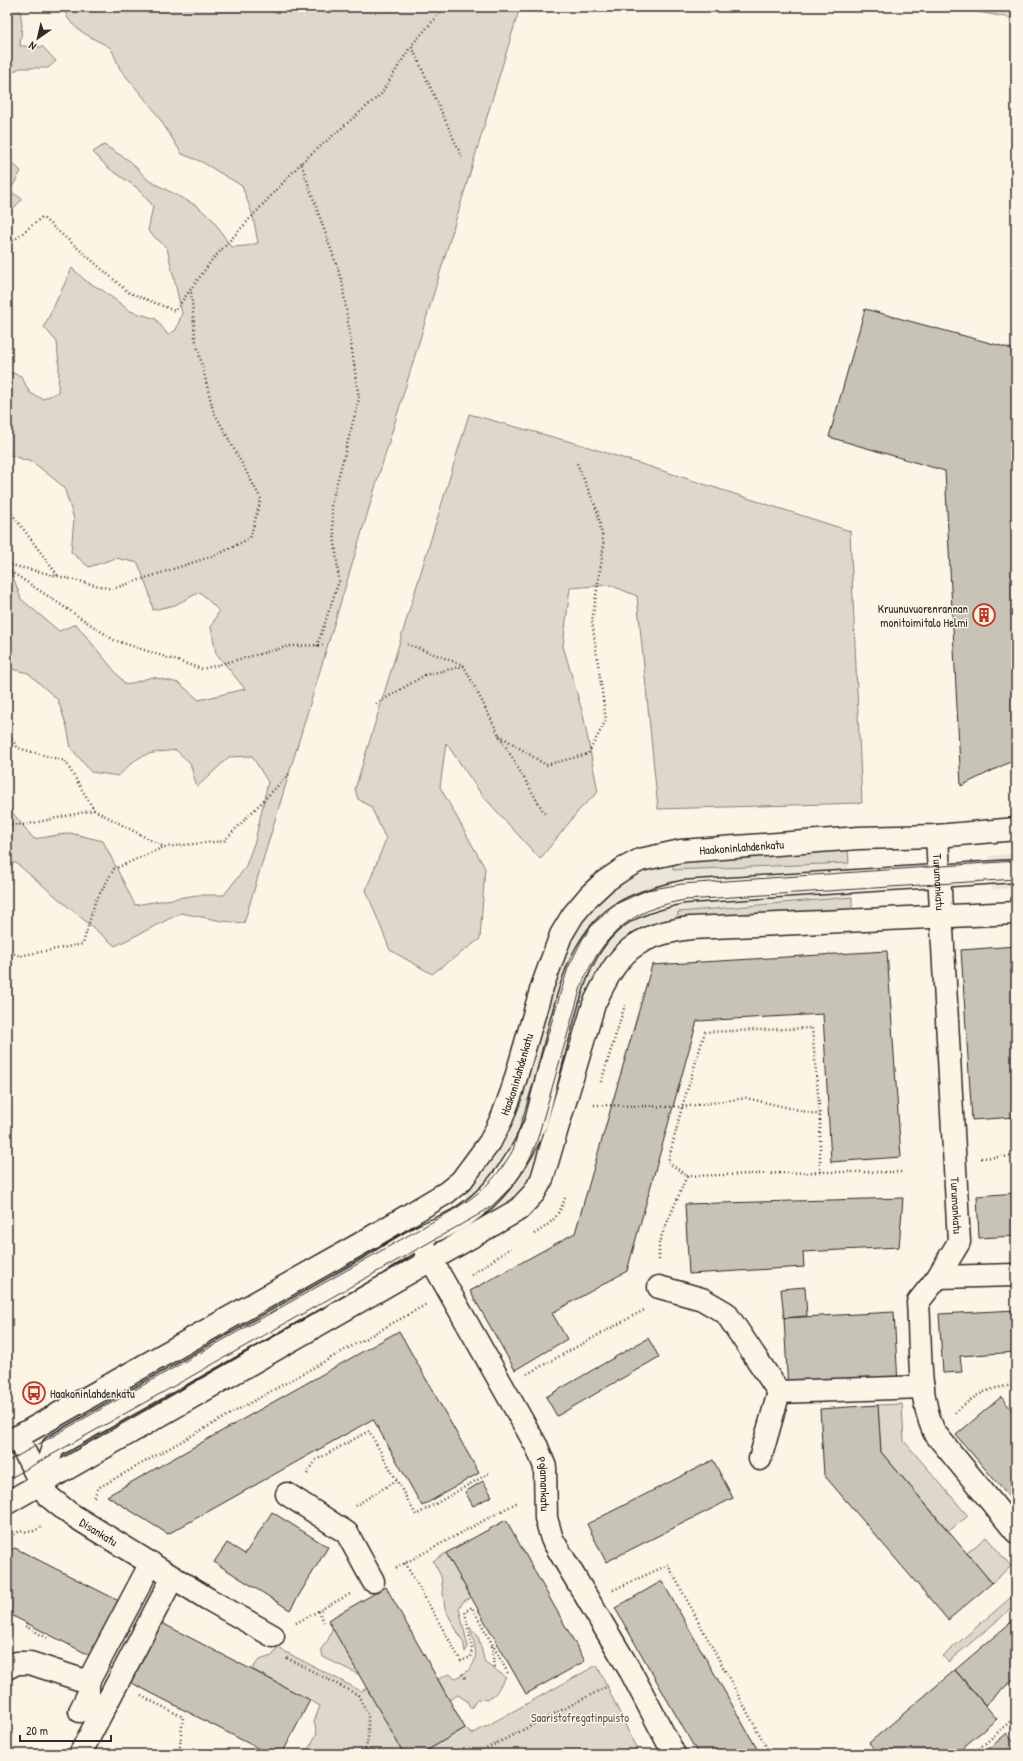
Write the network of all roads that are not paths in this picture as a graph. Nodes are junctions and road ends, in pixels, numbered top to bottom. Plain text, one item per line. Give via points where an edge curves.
1 (1016, 829) edge
2 (937, 836) junction
3 (1016, 871) edge
4 (940, 876) junction
5 (1016, 913) edge
6 (942, 916) junction
7 (406, 1217) junction
8 (419, 1238) junction
9 (432, 1260) junction
10 (1016, 1275) edge
11 (938, 1277) junction
12 (659, 1287) road end
13 (923, 1386) junction
14 (779, 1392) junction
15 (12, 1440) edge
16 (53, 1447) junction
17 (760, 1459) dead end
18 (41, 1484) junction
19 (289, 1495) road end
20 (7, 1503) edge
21 (1016, 1532) edge
22 (151, 1563) junction
23 (173, 1577) junction
24 (373, 1581) road end
25 (273, 1636) road end
26 (7, 1668) edge
27 (88, 1682) junction
28 (80, 1711) dead end
29 (80, 1754) edge
30 (674, 1754) edge

1 - 2 street, Haakoninlahdenkatu
2 - 4 street, Turumankatu
2 - 7 street, Haakoninlahdenkatu via 859,838 681,850 640,860 604,882 573,915 561,935 542,987 512,1091 490,1142 461,1181
3 - 4 street
4 - 6 street, Turumankatu
4 - 8 street via 682,892 660,897 627,910 596,938 580,964 571,988 536,1122 514,1164 501,1184 482,1202 461,1218
5 - 6 street
6 - 9 street via 691,928 668,931 647,938 632,947 606,979 594,1004 549,1159 534,1192 512,1214
6 - 11 street, Turumankatu via 959,1242
7 - 8 street, Pojamankatu
7 - 15 street, Haakoninlahdenkatu
8 - 9 street, Pojamankatu
8 - 16 street
9 - 18 street
9 - 30 street, Pojamankatu via 536,1446 545,1467 546,1518 552,1539 631,1672
10 - 11 street
11 - 13 street, Turumankatu via 918,1302
12 - 14 street via 702,1299 726,1313
13 - 14 street
13 - 21 street, Turumankatu via 927,1417 934,1432
14 - 17 street
15 - 16 street
15 - 18 street, Disankatu
16 - 18 street
18 - 20 street
18 - 22 street, Disankatu via 48,1496 69,1513
19 - 24 street via 347,1533
22 - 23 street, Disankatu
22 - 27 street
23 - 25 street, Disankatu
23 - 29 street
26 - 27 street via 17,1663 30,1663
27 - 28 street via 88,1695

